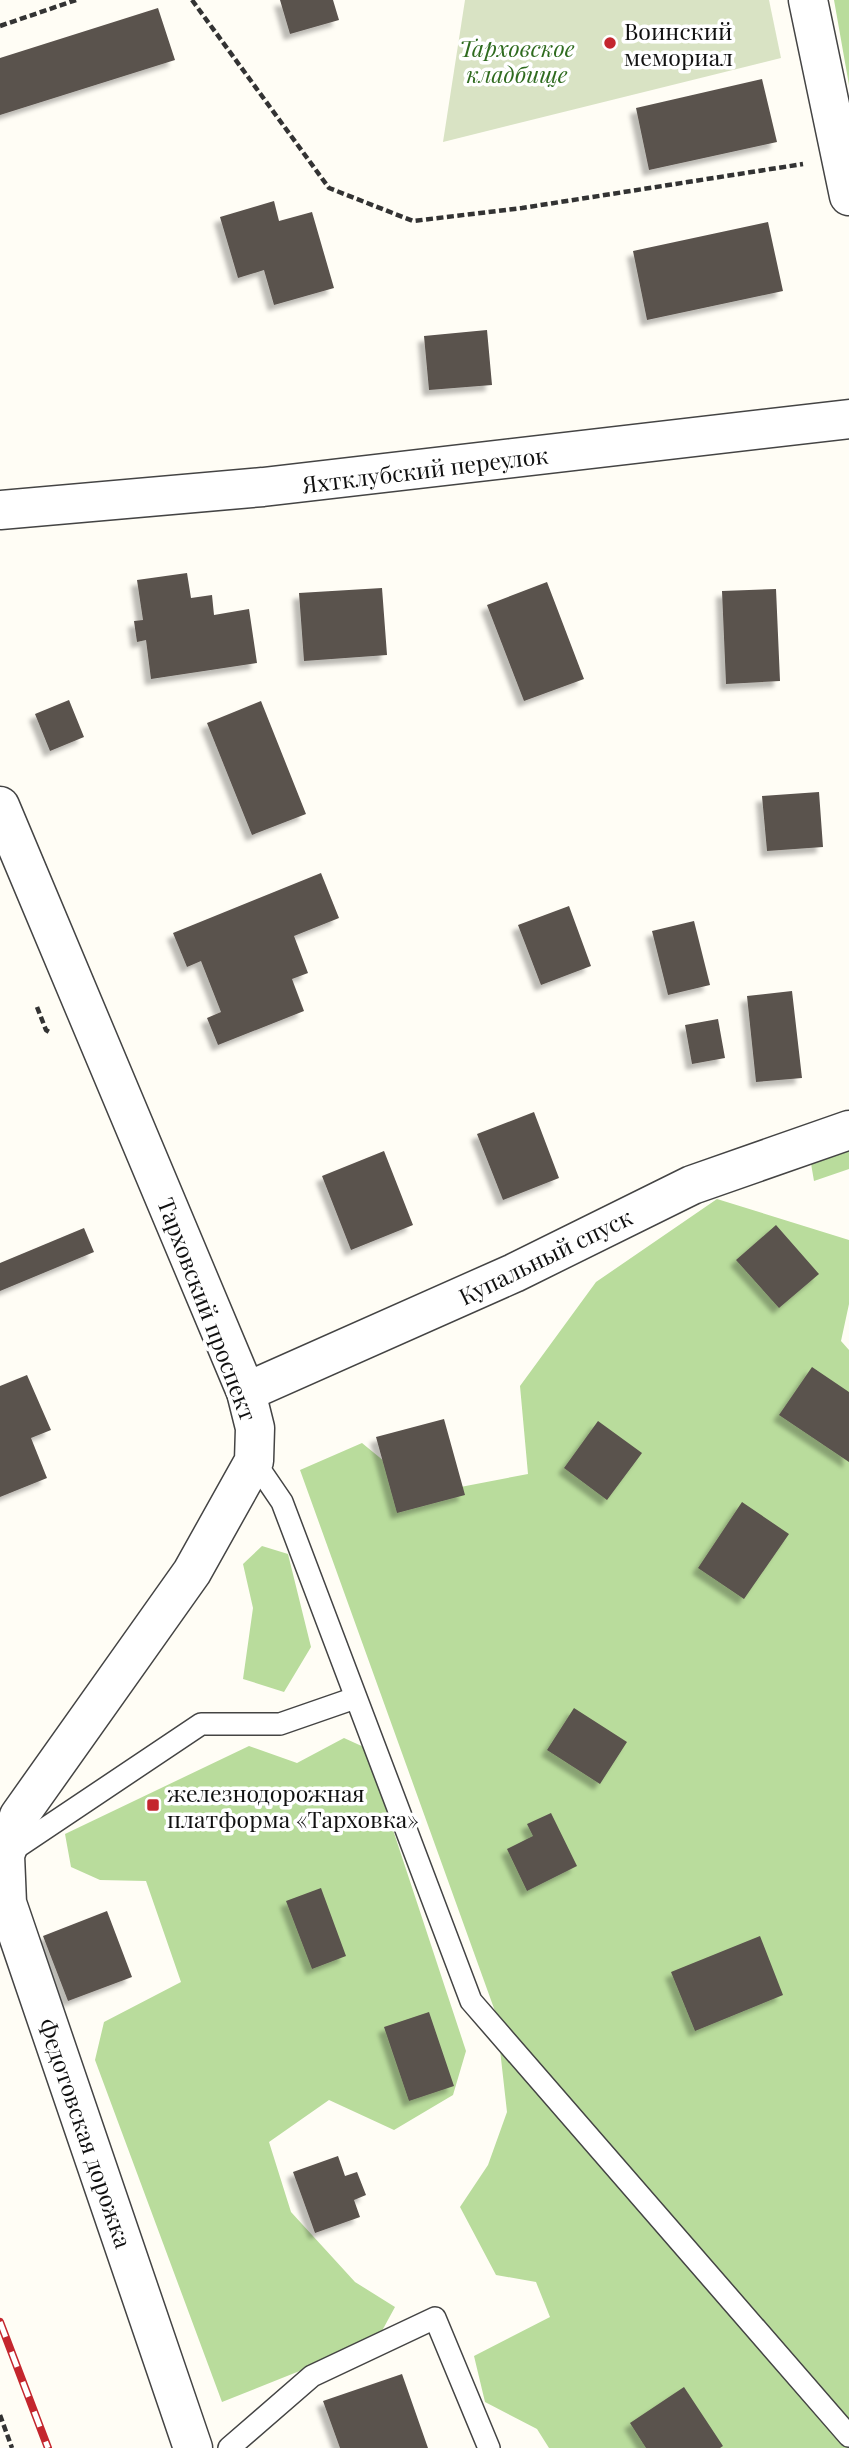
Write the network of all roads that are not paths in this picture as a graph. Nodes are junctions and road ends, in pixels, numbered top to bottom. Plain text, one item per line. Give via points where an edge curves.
1 (808, 0) edge
2 (849, 196) edge
3 (849, 419) edge
4 (0, 510) edge
5 (0, 806) edge
6 (849, 1130) edge
7 (246, 1392) junction
8 (254, 1461) junction
9 (355, 1698) junction
10 (19, 1816) joint
11 (5, 1855) junction
12 (849, 2436) edge
13 (193, 2448) edge
14 (229, 2448) edge
15 (489, 2448) edge

1 - 2 street
3 - 4 street, Яхтклубский переулок via 263,488
5 - 7 street, Тарховский проспект
6 - 7 street, Купальный спуск via 692,1185 514,1273
7 - 8 street, Тарховский проспект via 255,1427
8 - 9 lane via 282,1502
8 - 10 street, Тарховский проспект via 192,1572
9 - 11 lane via 280,1724 201,1724
9 - 12 lane via 471,2001
10 - 11 street, Федотовская дорожка
11 - 13 street, Федотовская дорожка via 7,1903
14 - 15 lane via 312,2376 435,2318

